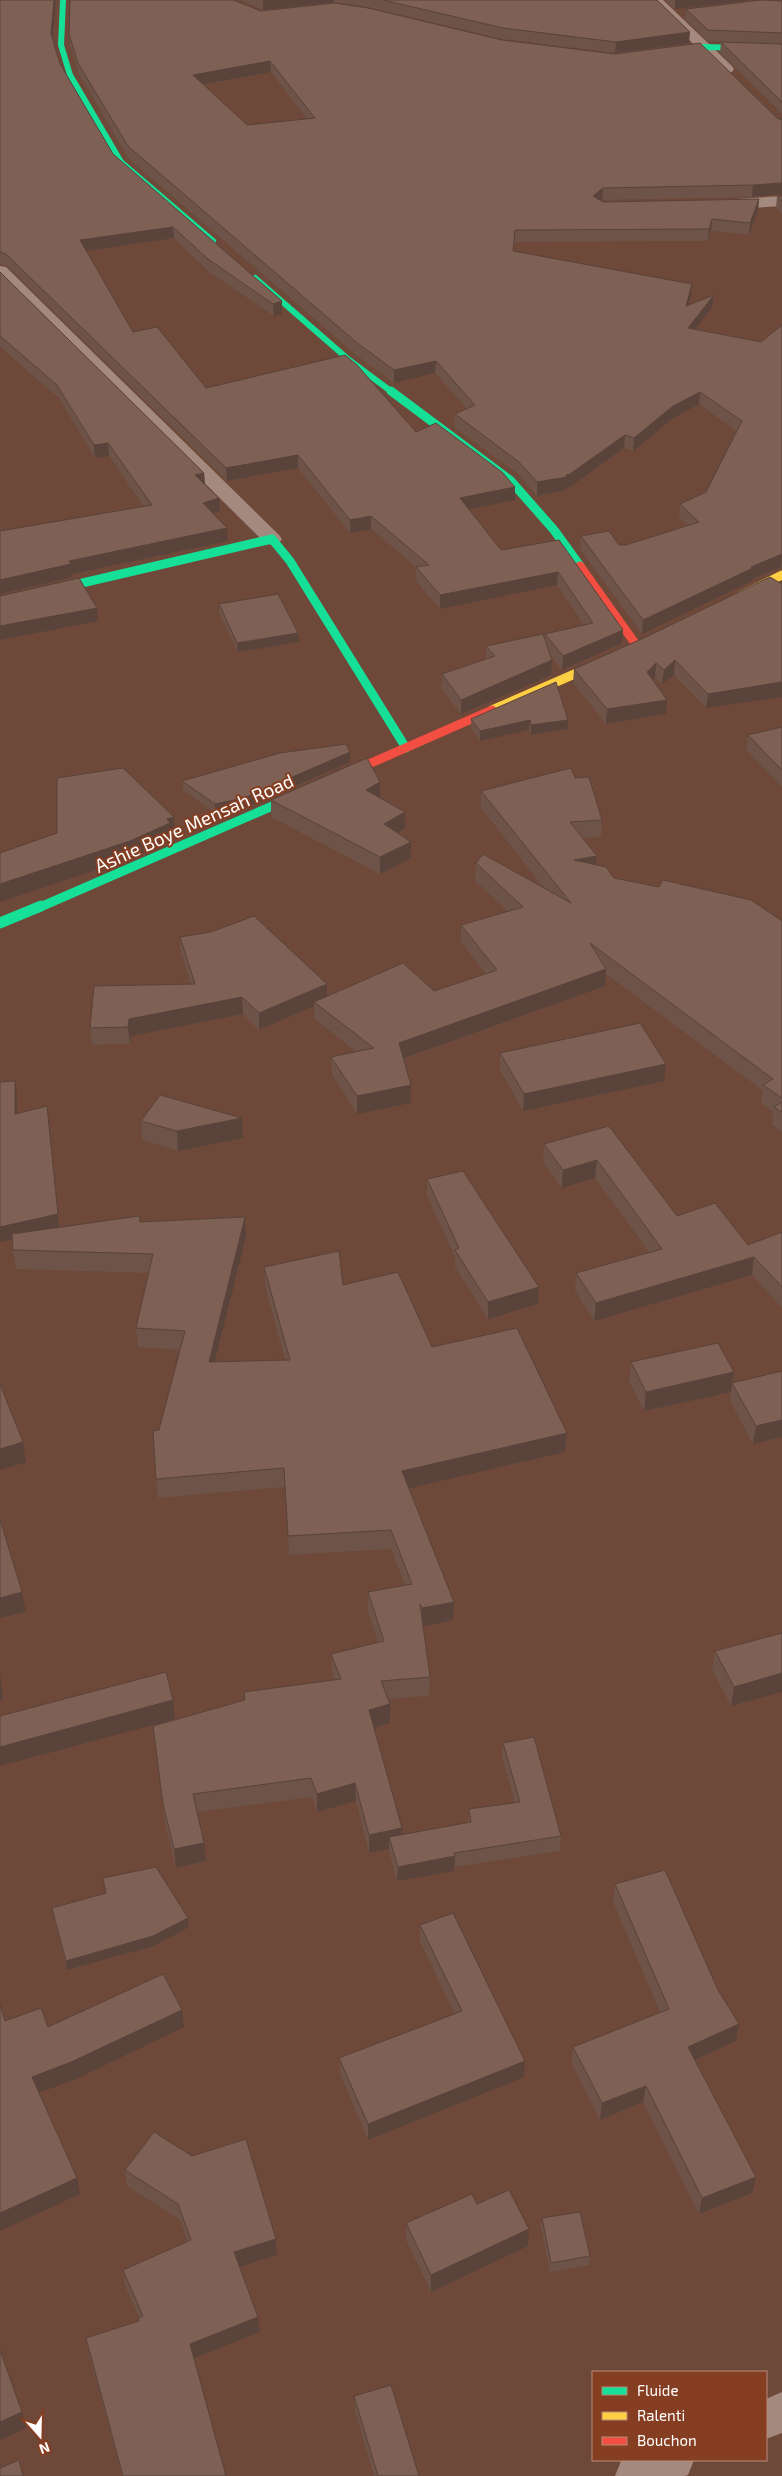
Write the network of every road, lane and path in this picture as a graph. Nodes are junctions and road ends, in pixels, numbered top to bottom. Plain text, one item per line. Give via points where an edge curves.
1 (63, 0) edge
2 (655, 0) edge
3 (691, 13) edge
4 (672, 15) junction
5 (704, 46) junction
6 (782, 49) edge
7 (651, 54) edge
8 (737, 79) edge
9 (782, 201) edge
10 (705, 205) edge
11 (224, 251) edge
12 (246, 270) edge
13 (0, 271) edge
14 (272, 540) junction
15 (782, 575) edge
16 (731, 600) edge
17 (0, 602) edge
18 (406, 748) junction
19 (0, 923) edge
20 (782, 2412) edge
21 (767, 2419) edge
22 (671, 2461) edge
23 (636, 2476) edge

1 - 11 street via 61,45 70,75 122,162
2 - 4 street
3 - 4 street
4 - 5 street
5 - 6 street
5 - 7 street
5 - 8 street
9 - 10 street
12 - 18 street, Ashie Boye Mensah Road via 348,360 510,480 554,530 633,648
13 - 14 street
14 - 17 street
14 - 18 street via 290,561
15 - 16 street
18 - 19 street, Ashie Boye Mensah Road
20 - 21 street
22 - 23 street

